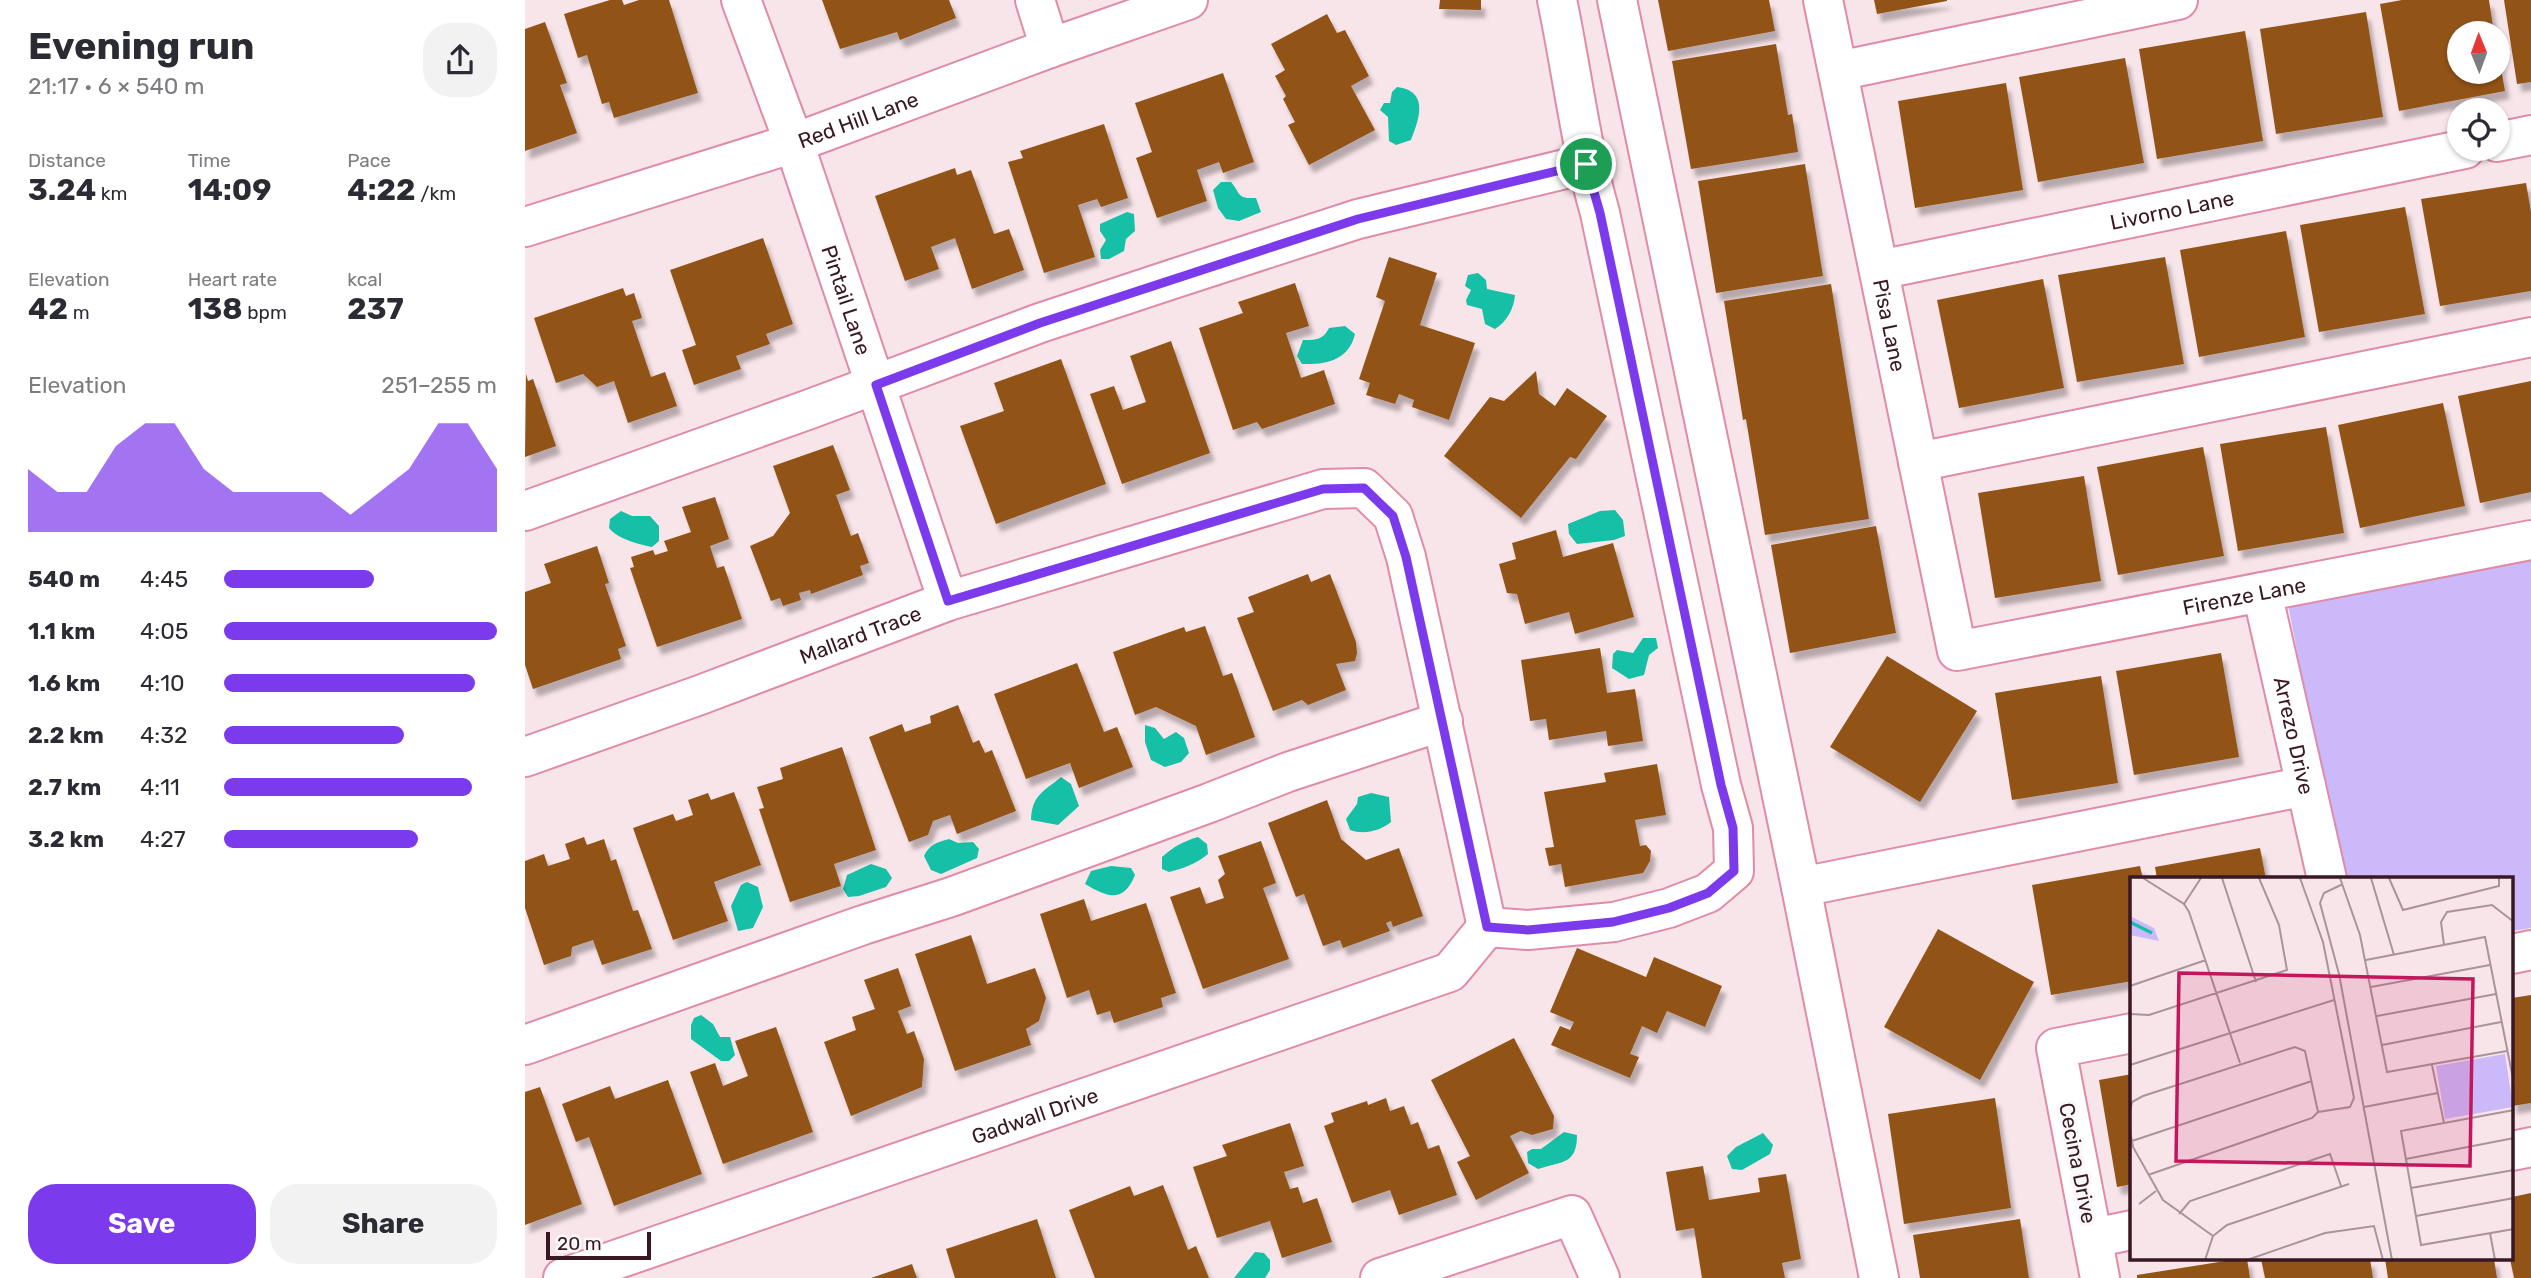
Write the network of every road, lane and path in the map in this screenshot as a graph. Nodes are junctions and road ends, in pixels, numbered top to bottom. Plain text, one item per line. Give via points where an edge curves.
1 (741, 0) edge
2 (1035, 0) edge
3 (1188, 0) edge
4 (1557, 0) edge
5 (1617, 0) edge
6 (1823, 0) edge
7 (2178, 0) edge
8 (1050, 48) junction
9 (1838, 71) junction
10 (2531, 135) edge
11 (2510, 139) edge
12 (794, 143) junction
13 (2447, 153) edge
14 (1586, 164) junction
15 (525, 227) edge
16 (1879, 270) junction
17 (2531, 337) edge
18 (876, 385) junction
19 (1919, 462) junction
20 (525, 511) edge
21 (2531, 540) edge
22 (2262, 592) junction
23 (948, 601) junction
24 (1957, 651) joint
25 (1443, 721) junction
26 (525, 757) edge
27 (2307, 786) junction
28 (2327, 877) edge
29 (1801, 887) junction
30 (1487, 927) junction
31 (2531, 950) edge
32 (2513, 954) edge
33 (2130, 1033) edge
34 (525, 1045) edge
35 (2531, 1147) edge
36 (2513, 1151) edge
37 (2130, 1230) edge
38 (2093, 1238) junction
39 (563, 1278) edge
40 (1380, 1278) edge
41 (1600, 1278) edge
42 (1879, 1278) edge
43 (2100, 1278) edge

1 - 12 street, Pintail Lane
2 - 8 street
3 - 8 street, Red Hill Lane
4 - 14 street
5 - 29 street
6 - 9 street, Pisa Lane
7 - 9 street
8 - 12 street, Red Hill Lane
9 - 16 street, Pisa Lane
10 - 11 street
12 - 15 street, Red Hill Lane
12 - 18 street, Pintail Lane
13 - 16 street, Livorno Lane
14 - 18 street via 1358,219 1040,323
14 - 30 street via 1733,828 1734,871 1708,893 1613,922 1528,930
16 - 19 street, Pisa Lane
17 - 19 street
18 - 20 street
18 - 23 street, Pintail Lane
19 - 24 street, Pisa Lane
21 - 22 street, Firenze Lane
22 - 24 street, Firenze Lane
22 - 27 street, Arrezo Drive
23 - 25 street, Mallard Trace via 1323,489 1364,488 1393,516
23 - 26 street, Mallard Trace
25 - 30 street, Mallard Trace
25 - 34 street
27 - 28 street, Arrezo Drive
27 - 29 street
29 - 42 street
30 - 39 street, Gadwall Drive via 1450,972
31 - 32 street
33 - 38 street, Cecina Drive via 2056,1048
35 - 36 street
37 - 38 street
38 - 43 street, Cecina Drive
40 - 41 street via 1572,1215

